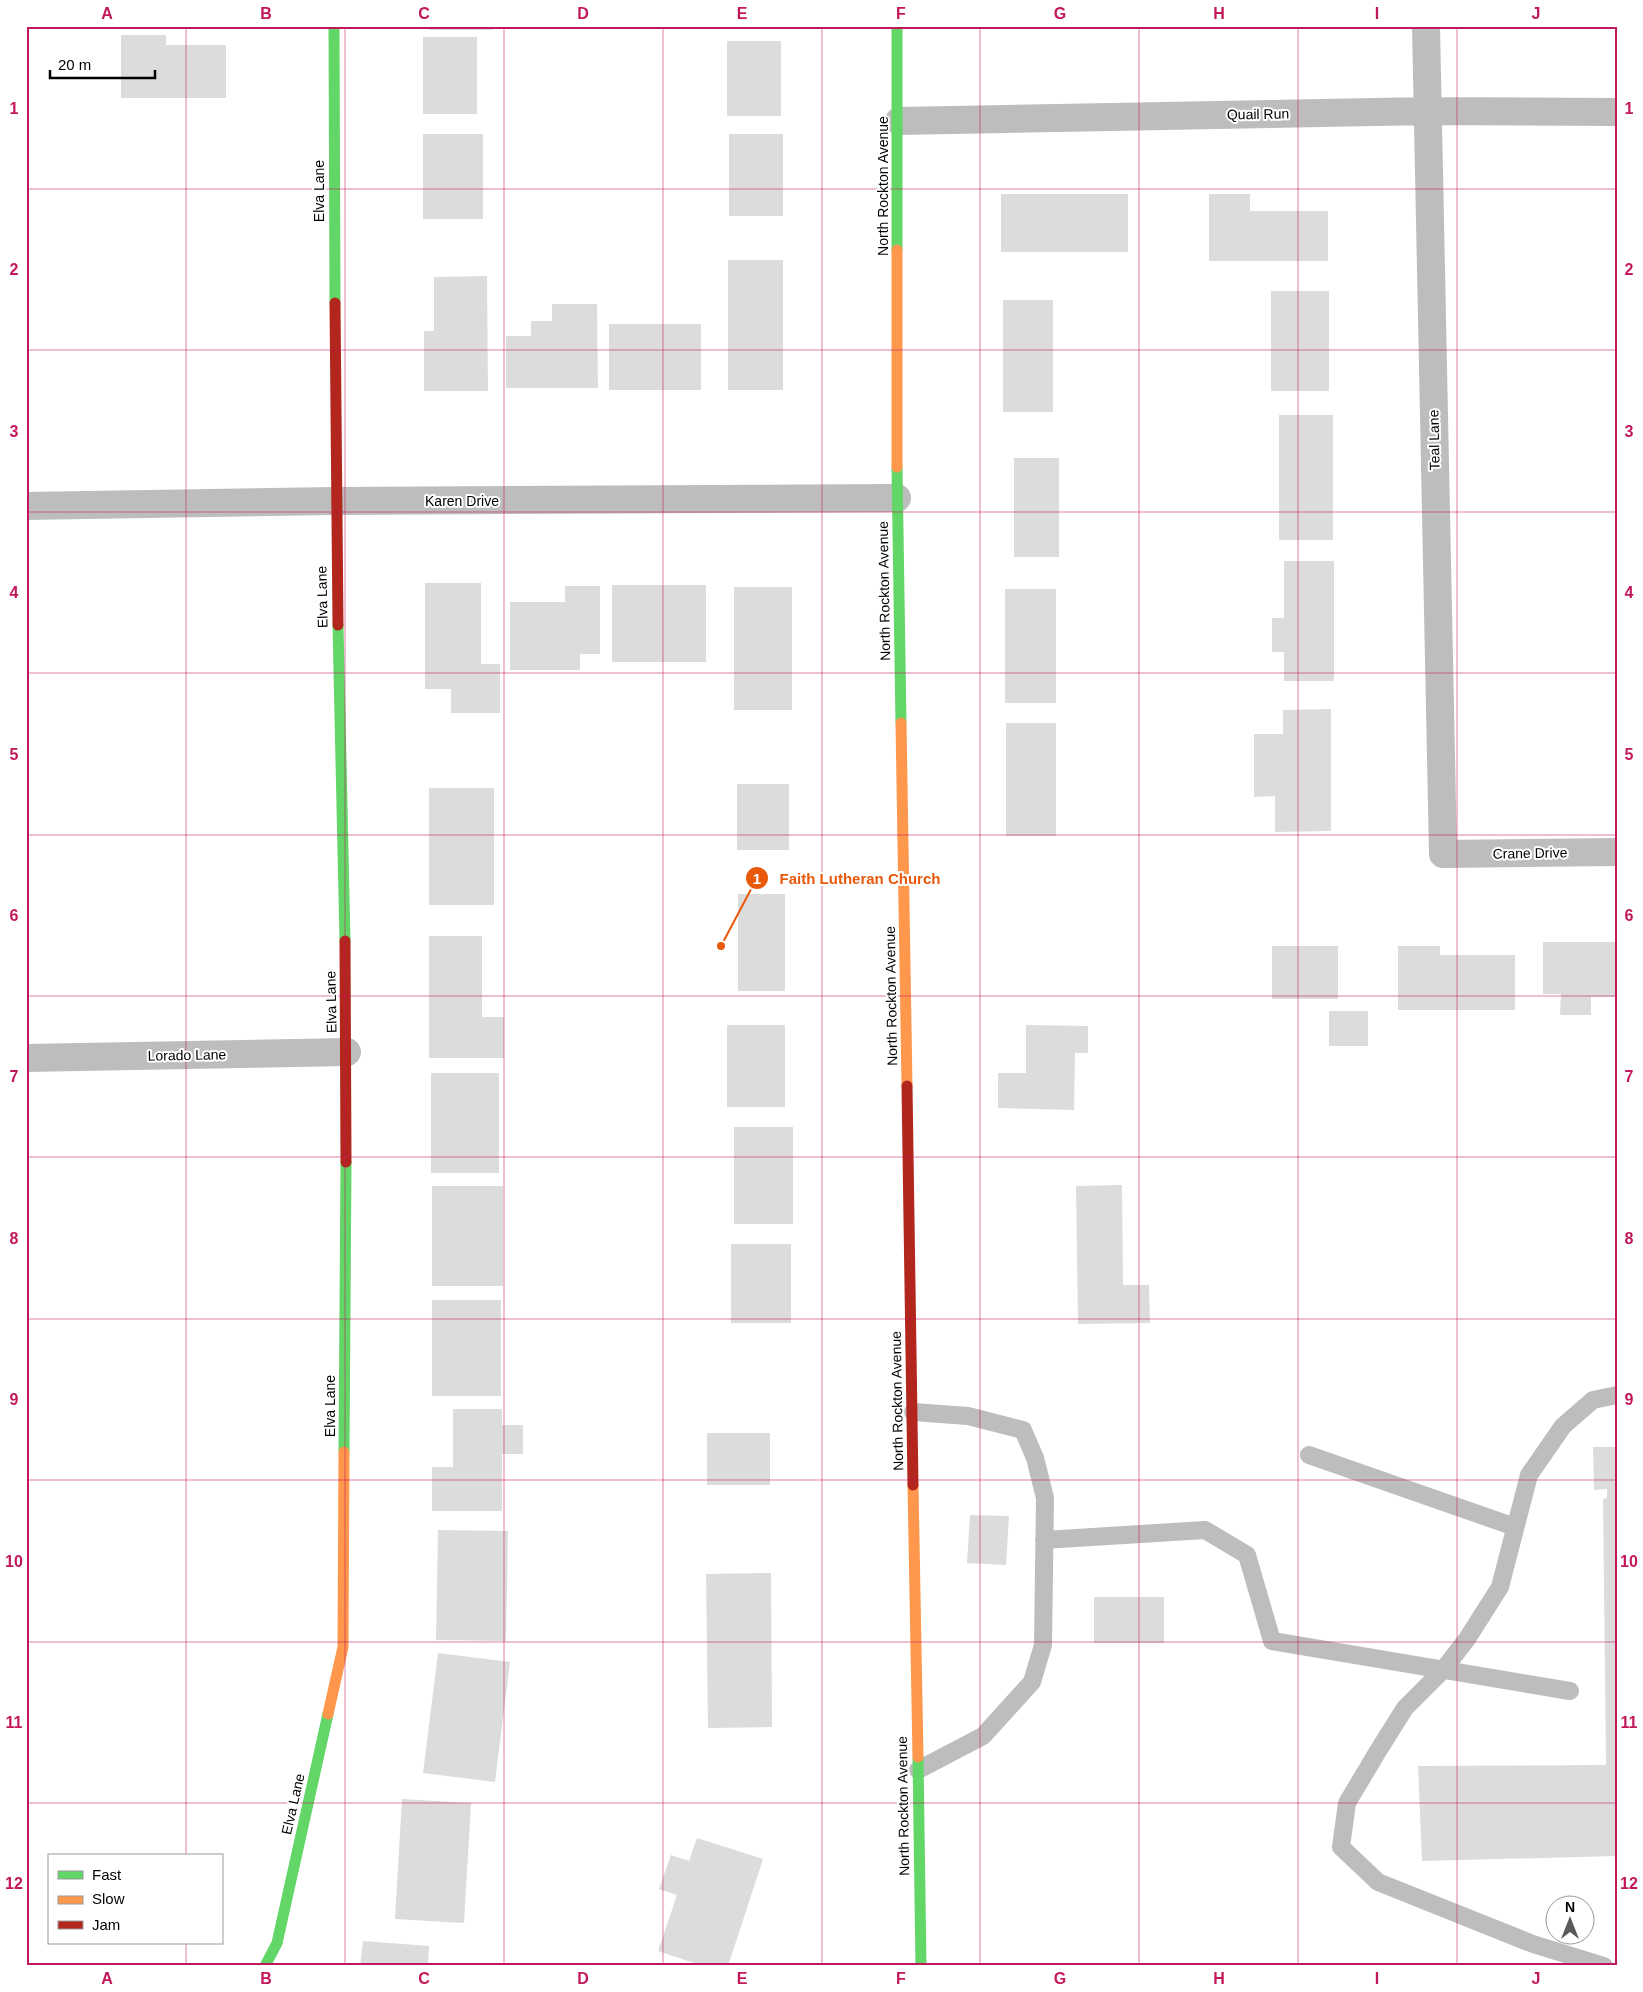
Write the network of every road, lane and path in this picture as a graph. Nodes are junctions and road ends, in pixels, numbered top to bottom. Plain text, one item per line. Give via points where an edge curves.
1 (334, 26) edge
2 (897, 26) edge
3 (1426, 26) edge
4 (1428, 111) junction
5 (1617, 112) edge
6 (899, 121) junction
7 (897, 498) junction
8 (335, 502) junction
9 (26, 506) edge
10 (1617, 852) edge
11 (1443, 854) joint
12 (347, 1052) junction
13 (26, 1058) edge
14 (1617, 1395) edge
15 (913, 1412) junction
16 (1309, 1455) dead end
17 (1515, 1527) junction
18 (1044, 1540) junction
19 (1443, 1670) junction
20 (1570, 1691) dead end
21 (918, 1770) junction
22 (265, 1966) edge
23 (921, 1966) edge
24 (1604, 1966) edge

1 - 8 main road, Elva Lane
2 - 6 main road, North Rockton Avenue
3 - 4 street, Teal Lane
4 - 5 street, Quail Run
4 - 6 street, Quail Run
4 - 11 street, Teal Lane
6 - 7 main road, North Rockton Avenue
7 - 8 street, Karen Drive
7 - 15 main road, North Rockton Avenue
8 - 9 street, Karen Drive
8 - 12 main road, Elva Lane
10 - 11 street, Crane Drive
12 - 13 street, Lorado Lane
12 - 22 main road, Elva Lane via 344,1647 277,1943
14 - 17 lane via 1593,1400 1562,1426 1529,1476
15 - 18 lane via 968,1416 1023,1430 1035,1458 1045,1498
15 - 21 main road, North Rockton Avenue
16 - 17 lane
17 - 19 lane via 1500,1587
18 - 19 lane via 1205,1530 1247,1555 1272,1641
18 - 21 lane via 1043,1645 1032,1682 983,1736
19 - 20 lane
19 - 24 lane via 1405,1708 1348,1803 1340,1847 1378,1882 1534,1944
21 - 23 main road, North Rockton Avenue

